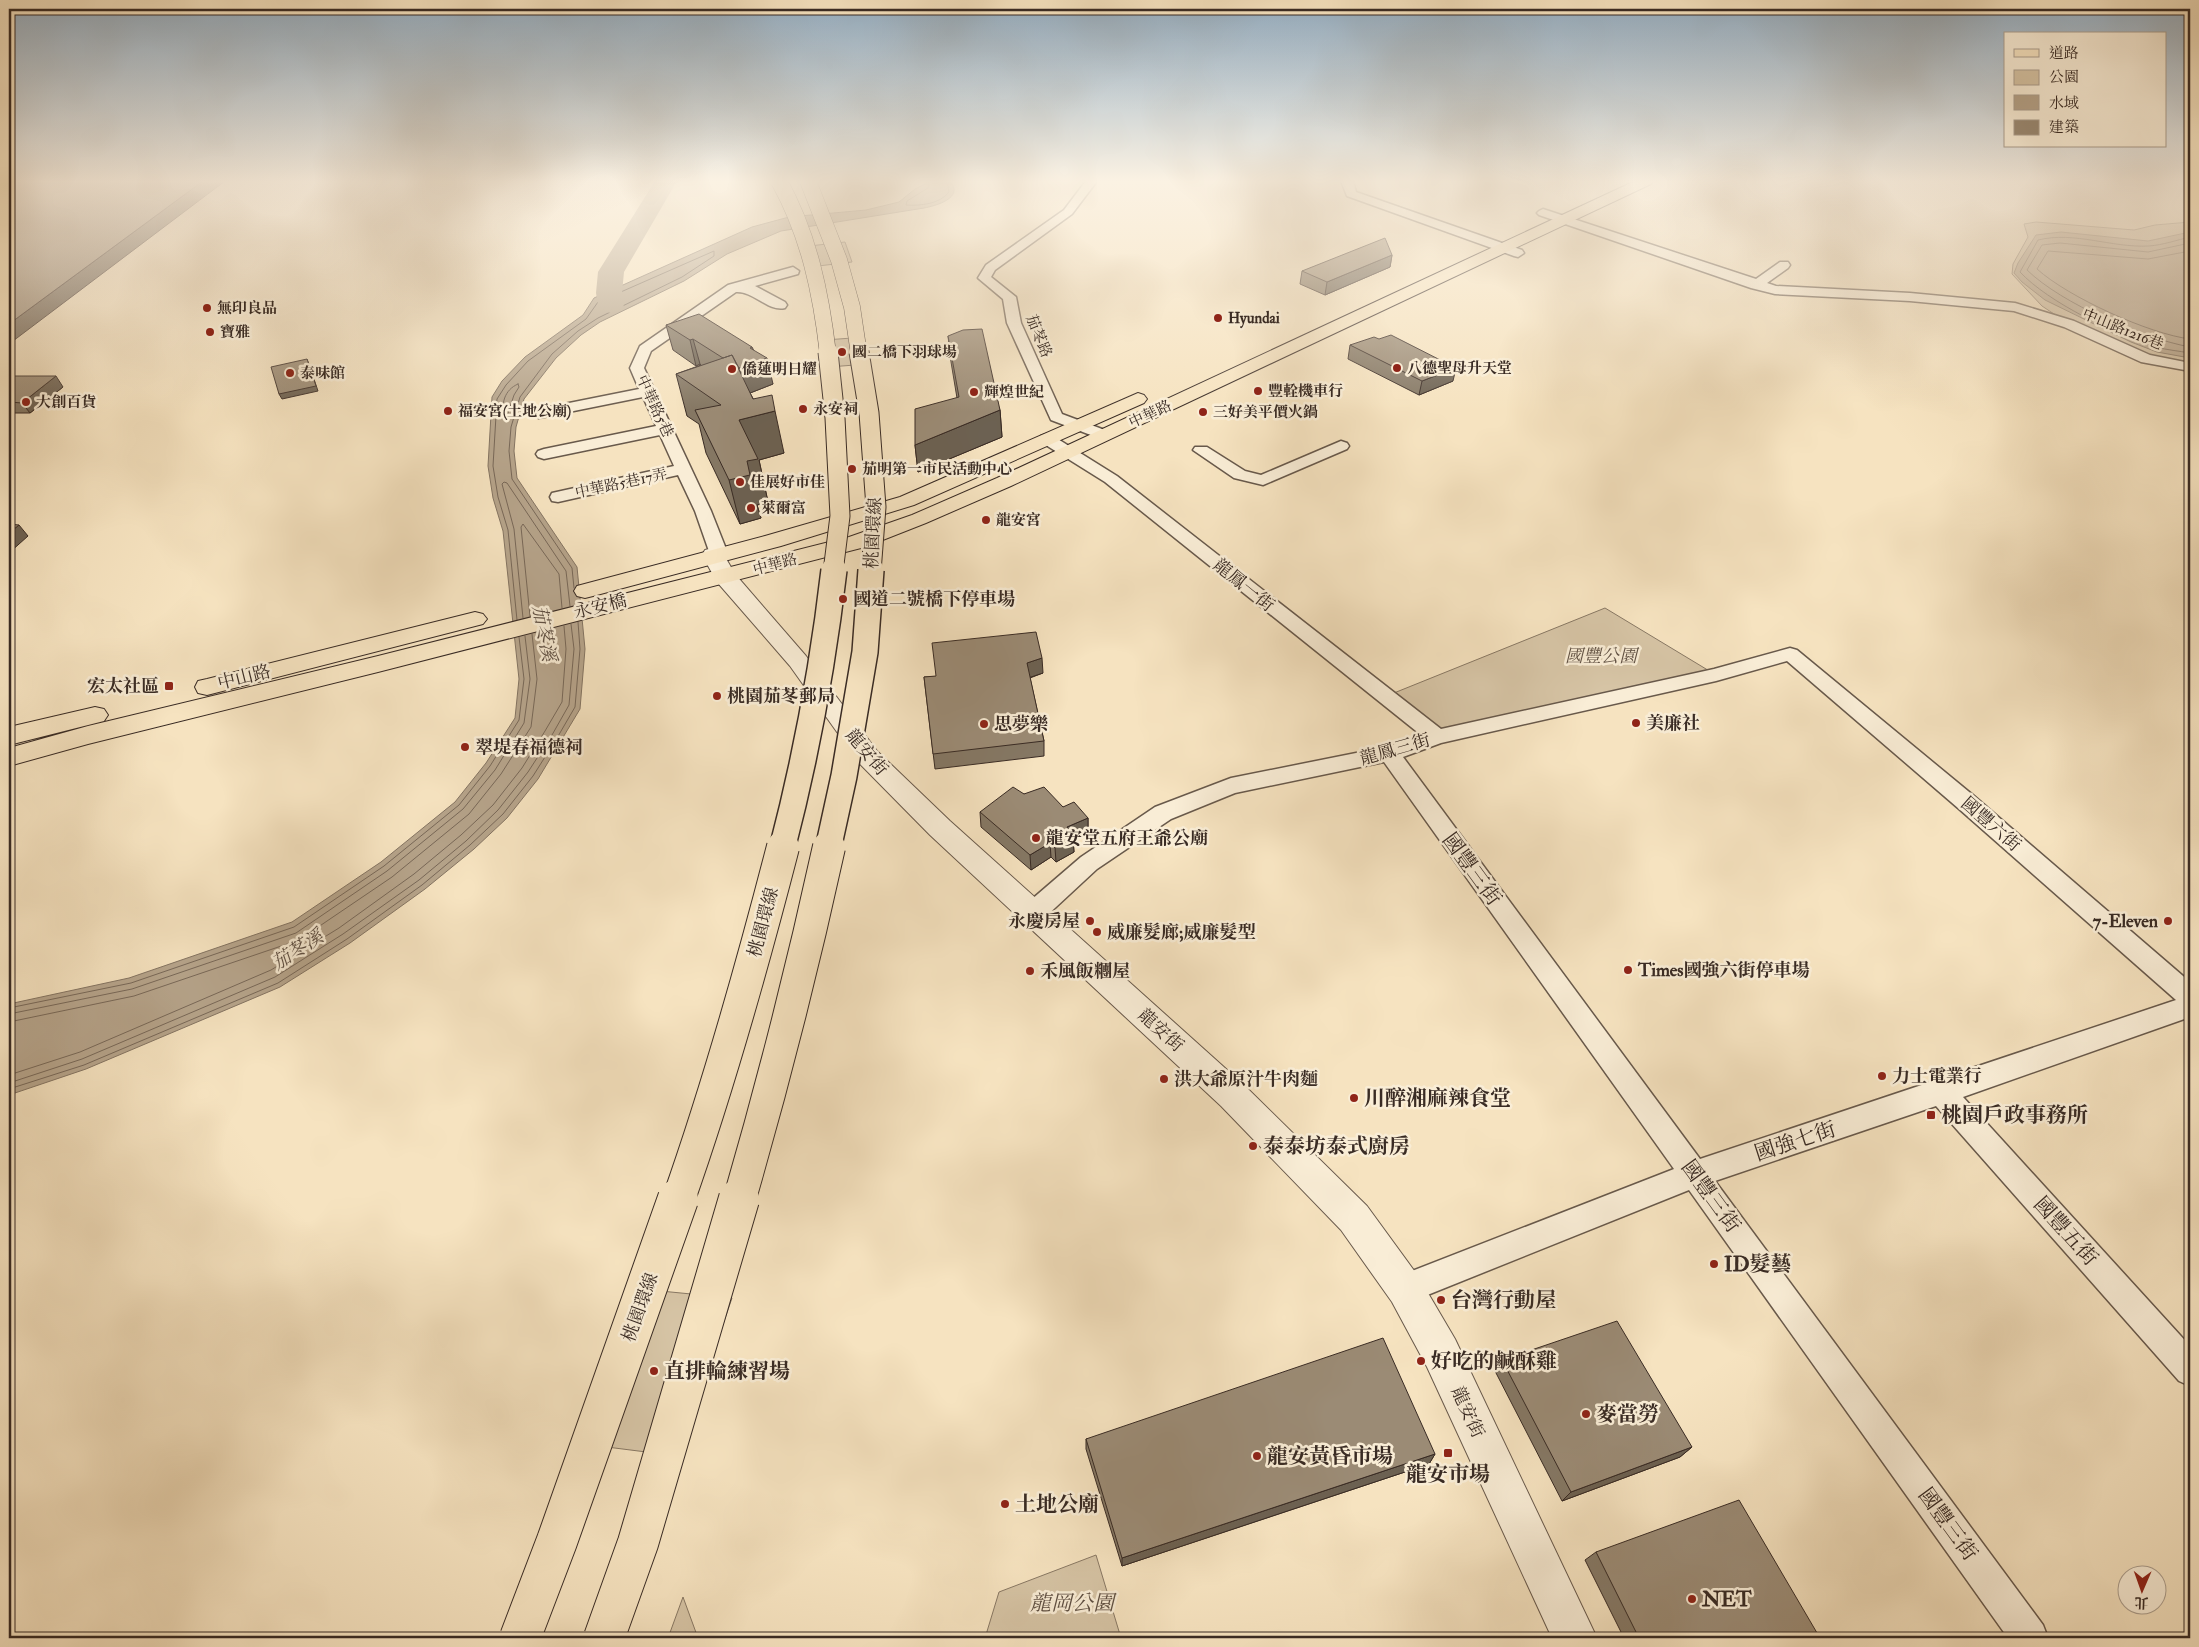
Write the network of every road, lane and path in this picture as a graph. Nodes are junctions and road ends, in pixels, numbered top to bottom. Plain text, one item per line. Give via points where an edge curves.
1 (811, 258) edge
2 (837, 258) edge
3 (1004, 258) edge
4 (1496, 258) edge
5 (1676, 258) edge
6 (1784, 265) dead end
7 (793, 271) dead end
8 (1756, 285) junction
9 (733, 288) junction
10 (780, 305) dead end
11 (2190, 367) edge
12 (647, 392) junction
13 (1150, 394) dead end
14 (539, 413) dead end
15 (1079, 425) junction
16 (665, 429) junction
17 (1104, 436) junction
18 (1048, 439) junction
19 (1341, 446) dead end
20 (1201, 450) dead end
21 (1068, 452) junction
22 (544, 454) dead end
23 (683, 469) junction
24 (558, 497) dead end
25 (719, 562) junction
26 (634, 588) joint
27 (478, 628) junction
28 (1790, 654) joint
29 (9, 736) edge
30 (1436, 737) junction
31 (1390, 754) junction
32 (9, 757) edge
33 (1033, 913) junction
34 (2190, 997) edge
35 (2190, 1006) edge
36 (1941, 1092) junction
37 (1696, 1174) junction
38 (1405, 1289) junction
39 (2190, 1370) edge
40 (520, 1638) edge
41 (604, 1638) edge
42 (1575, 1638) edge
43 (2030, 1638) edge

1 - 40 main road, 桃園環線, bridge via 823,309 835,418 840,516 824,652 799,783 761,932 707,1118
2 - 41 main road, 桃園環線, bridge via 852,307 869,413 876,507 864,652 844,776 812,926 764,1114 638,1543
3 - 15 street, 茄苳路 via 990,268 984,278 1009,298 1014,324 1056,417
4 - 17 main road, 中華路
5 - 8 street, 中山路1216巷
6 - 8 street
7 - 9 street, 中華路5巷
8 - 11 street, 中山路1216巷 via 1775,290 1910,297 2015,307 2069,324 2146,359
9 - 10 street via 748,286
9 - 12 street, 中華路5巷 via 645,349 637,368
12 - 14 street
12 - 16 street, 中華路5巷
13 - 15 main road, 中華路
15 - 17 street
15 - 18 main road, 中華路
16 - 22 street
16 - 23 street, 中華路5巷
17 - 21 main road, 中華路
18 - 21 street, 龍鳳一街
18 - 25 main road, 中華路 via 907,501 782,538
19 - 20 street via 1262,480 1240,475
21 - 25 main road, 中華路 via 919,519 857,542
21 - 30 street, 龍鳳一街 via 1111,479
23 - 24 street, 中華路5巷17弄
23 - 25 street, 中華路5巷 via 703,511
25 - 26 main road, 中華路
25 - 33 street, 龍安街 via 798,661 868,757
26 - 27 main road, 永安橋
27 - 29 main road, 中山路
27 - 32 main road, 中山路 via 378,664
28 - 30 street, 龍鳳三街 via 1716,675
28 - 34 street, 國豐六街
30 - 31 street, 龍鳳三街
31 - 33 street, 龍鳳三街 via 1231,786 1163,814 1089,863
31 - 37 street, 國豐三街
33 - 38 street, 龍安街 via 1233,1096 1354,1218
35 - 36 street, 國強七街
36 - 37 street, 國強七街
36 - 39 street, 國豐五街
37 - 38 street, 國強七街
37 - 43 street, 國豐三街
38 - 42 street, 龍安街 via 1441,1353

